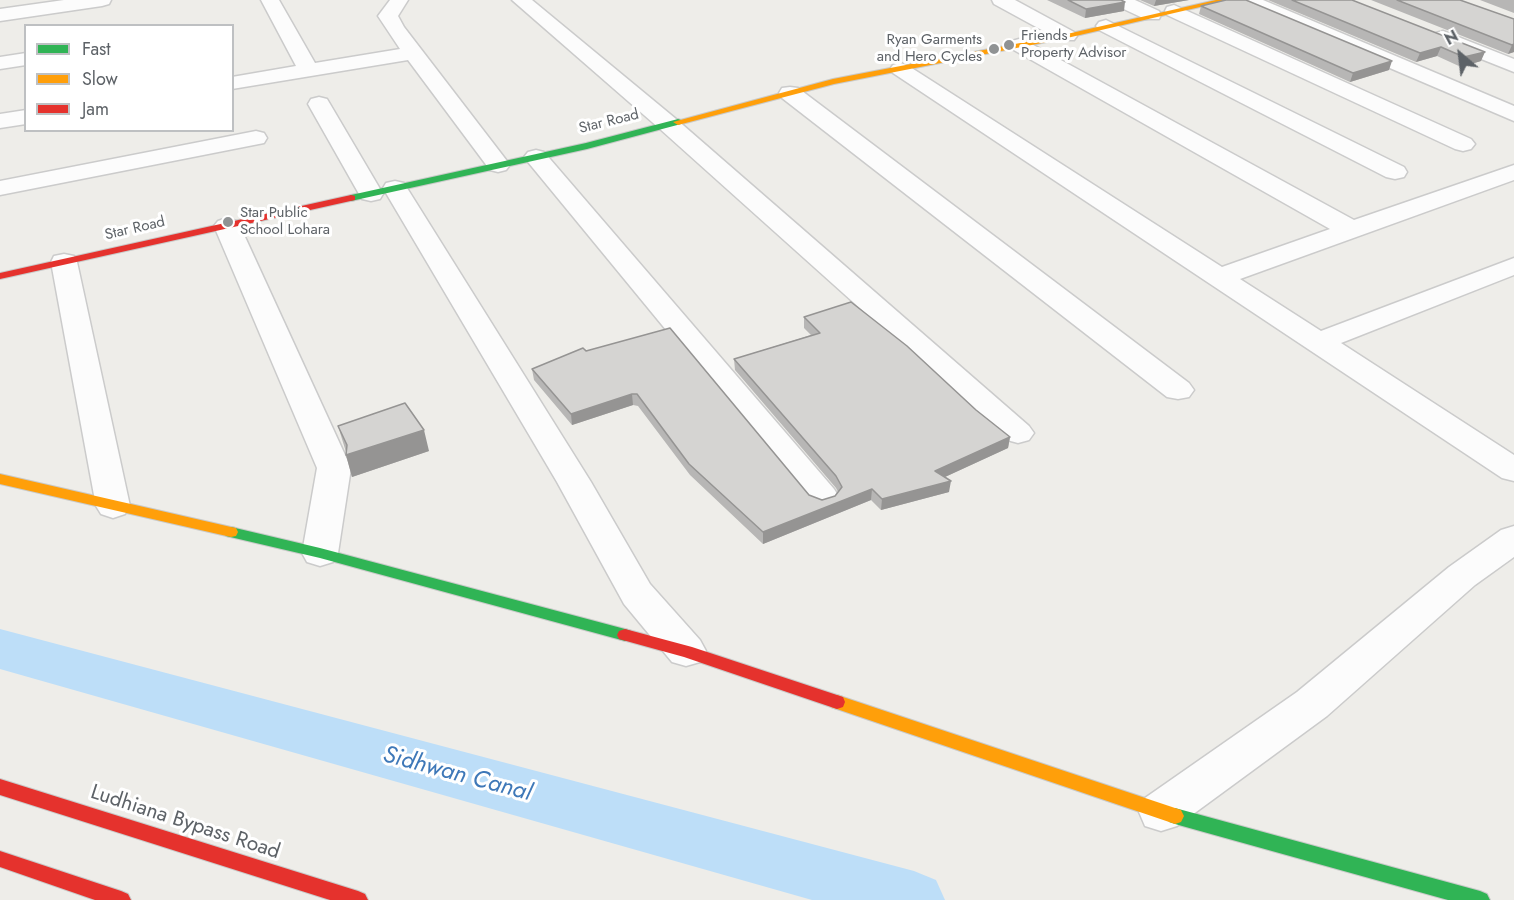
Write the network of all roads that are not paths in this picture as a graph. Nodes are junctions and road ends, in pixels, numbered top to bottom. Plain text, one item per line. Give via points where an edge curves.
1 (102, 0) edge
2 (270, 0) edge
3 (399, 0) edge
4 (521, 0) edge
5 (1001, 0) edge
6 (1120, 0) edge
7 (1226, 0) edge
8 (1247, 0) edge
9 (1173, 10) junction
10 (0, 15) edge
11 (1152, 15) junction
12 (1106, 26) junction
13 (1426, 31) edge
14 (1067, 36) junction
15 (1019, 45) junction
16 (414, 52) junction
17 (24, 59) edge
18 (0, 63) edge
19 (1514, 66) edge
20 (900, 69) junction
21 (309, 71) junction
22 (234, 83) edge
23 (790, 93) junction
24 (319, 104) dead end
25 (1514, 114) edge
26 (24, 117) edge
27 (0, 122) edge
28 (668, 124) junction
29 (256, 138) dead end
30 (1463, 144) dead end
31 (536, 157) junction
32 (498, 165) junction
33 (1395, 172) dead end
34 (1514, 172) edge
35 (0, 188) edge
36 (383, 191) junction
37 (227, 226) junction
38 (1350, 229) junction
39 (64, 262) junction
40 (1514, 266) edge
41 (0, 276) edge
42 (1219, 277) junction
43 (1318, 342) junction
44 (1178, 390) dead end
45 (1018, 433) dead end
46 (1514, 470) edge
47 (0, 479) edge
48 (822, 497) edge
49 (113, 506) junction
50 (1514, 539) edge
51 (320, 553) junction
52 (686, 651) junction
53 (0, 786) edge
54 (1161, 812) junction
55 (0, 859) edge
56 (121, 900) edge
57 (358, 900) edge
58 (1480, 900) edge

1 - 10 street
2 - 21 street
3 - 16 street via 388,16
4 - 28 street
5 - 14 street
6 - 11 street
7 - 9 main road, Star Road
8 - 25 street
9 - 11 main road, Star Road
9 - 30 street
11 - 12 main road, Star Road
12 - 14 main road, Star Road
12 - 33 street
13 - 19 street
14 - 15 main road, Star Road
15 - 20 main road, Star Road
15 - 38 street
16 - 21 street
16 - 32 street
17 - 18 street
20 - 23 main road, Star Road
20 - 42 street
21 - 22 street
23 - 28 main road, Star Road
23 - 44 street
24 - 36 street
26 - 27 street
28 - 31 main road, Star Road
28 - 45 street
29 - 35 street
31 - 32 main road, Star Road
31 - 48 street
32 - 36 main road, Star Road
34 - 38 street
36 - 37 main road, Star Road
36 - 52 street via 574,482 637,594
37 - 39 main road, Star Road
37 - 51 street via 334,468
38 - 42 street
39 - 41 main road, Star Road
39 - 49 street
40 - 43 street
42 - 43 street
43 - 46 street
47 - 49 main road
49 - 51 main road
50 - 54 street via 1462,576 1312,704
51 - 52 main road
52 - 54 main road
53 - 57 main road, Ludhiana Bypass Road
54 - 58 main road
55 - 56 main road

